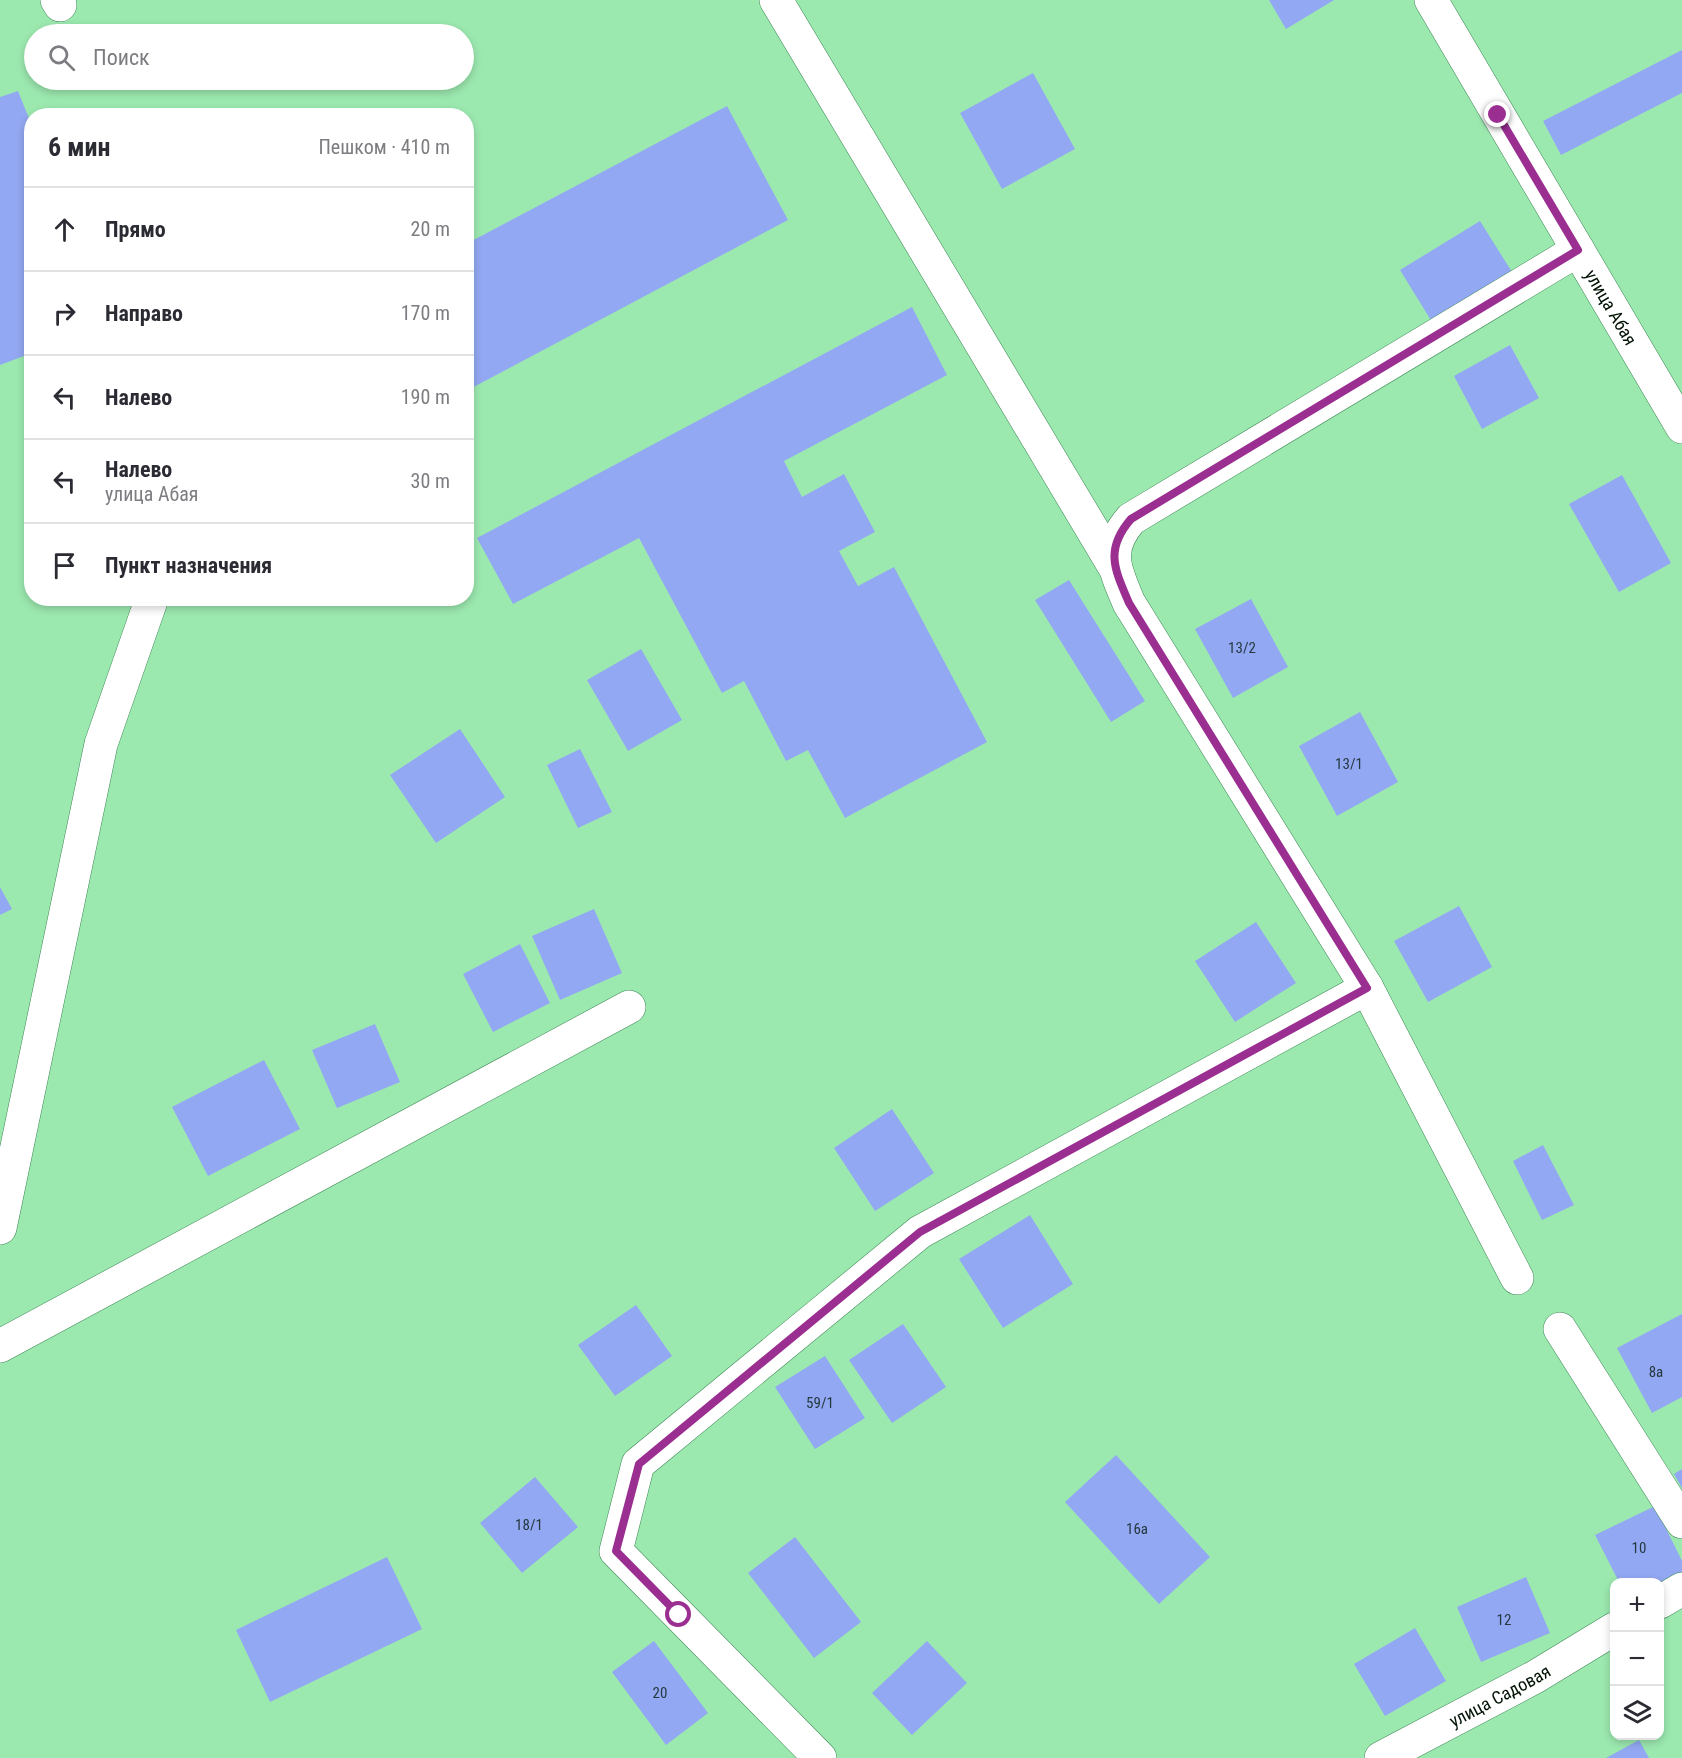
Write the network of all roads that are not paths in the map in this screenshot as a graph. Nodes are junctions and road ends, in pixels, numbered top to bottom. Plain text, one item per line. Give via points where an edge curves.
1 (776, 0) edge
2 (1431, 0) edge
3 (1578, 250) junction
4 (1682, 427) edge
5 (1114, 566) junction
6 (149, 606) edge
7 (1367, 988) junction
8 (628, 1007) dead end
9 (0, 1228) edge
10 (1517, 1278) dead end
11 (1560, 1329) dead end
12 (0, 1346) edge
13 (1682, 1522) edge
14 (1682, 1589) edge
15 (1664, 1599) edge
16 (1610, 1631) edge
17 (820, 1758) edge
18 (1381, 1758) edge

1 - 5 street
2 - 3 street, улица Абая
3 - 4 street, улица Абая
3 - 5 street via 1131,519 1119,533
5 - 7 street via 1129,603
6 - 9 street via 101,744
7 - 10 street
7 - 17 street via 920,1232 639,1464 616,1551
8 - 12 street
11 - 13 street
14 - 15 street
16 - 18 street, улица Садовая via 1534,1677

